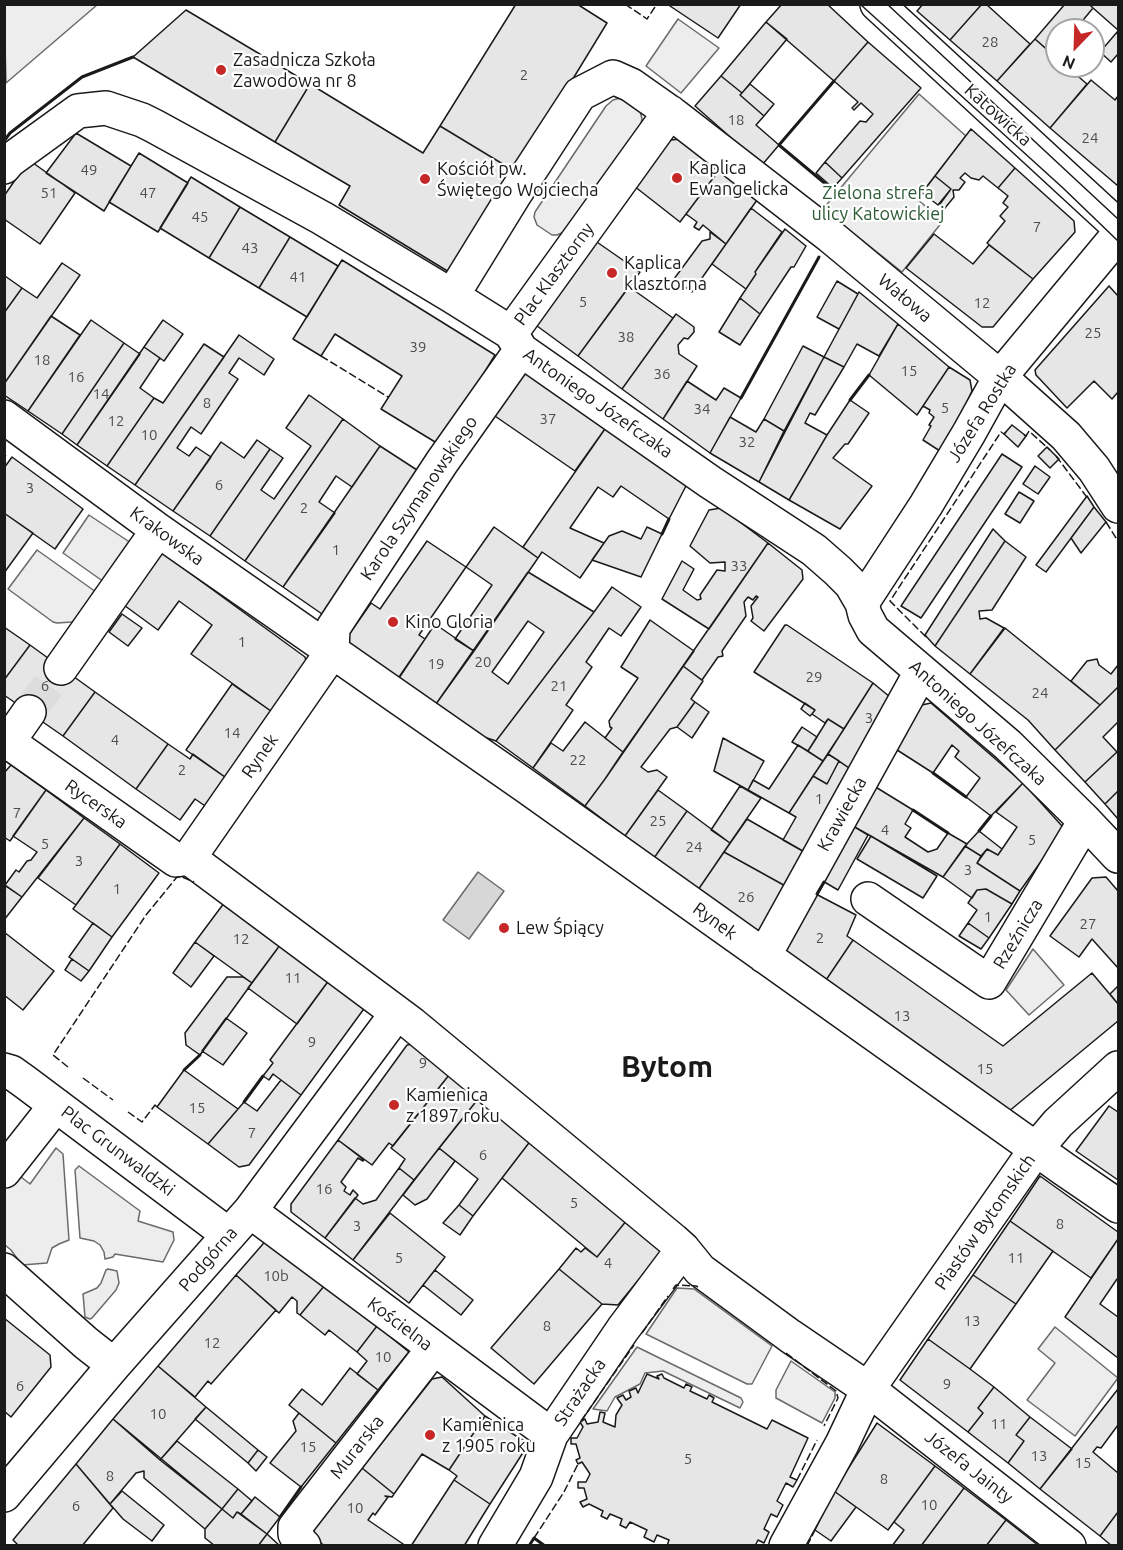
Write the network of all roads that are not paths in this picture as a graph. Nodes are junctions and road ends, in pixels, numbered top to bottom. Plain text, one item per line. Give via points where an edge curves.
1 (880, 5) edge
2 (670, 112) junction
3 (4, 167) edge
4 (1119, 226) edge
5 (1119, 235) edge
6 (452, 296) junction
7 (516, 342) junction
8 (1000, 377) junction
9 (4, 417) edge
10 (1119, 506) edge
11 (158, 530) junction
12 (862, 603) junction
13 (332, 652) junction
14 (61, 668) tunnel mouth
15 (921, 672) junction
16 (29, 712) tunnel mouth
17 (6, 740) edge
18 (1085, 821) junction
19 (1119, 856) edge
20 (189, 858) junction
21 (868, 899) dead end
22 (764, 956) junction
23 (397, 1013) junction
24 (7, 1068) edge
25 (1119, 1068) edge
26 (56, 1105) junction
27 (1036, 1149) junction
28 (4, 1172) edge
29 (1119, 1206) edge
30 (240, 1223) junction
31 (683, 1250) junction
32 (4, 1269) edge
33 (433, 1348) junction
34 (114, 1365) junction
35 (868, 1389) junction
36 (551, 1435) junction
37 (4, 1495) edge
38 (304, 1545) edge
39 (495, 1545) edge
40 (786, 1545) edge
41 (1069, 1545) edge

1 - 4 street, Katowicka
2 - 6 street via 613,77 580,94
2 - 7 street, Plac Klasztorny
2 - 8 street, Wałowa via 830,236
3 - 6 street, Antoniego Józefczaka via 78,111 106,108 142,120 322,218
5 - 8 street, Józefa Rostka
6 - 7 street, Antoniego Józefczaka
7 - 12 street, Antoniego Józefczaka via 710,482 814,550 851,584
7 - 13 street, Karola Szymanowskiego via 333,628
8 - 10 street, Wałowa via 1066,436
8 - 12 street, Józefa Rostka via 926,505
9 - 11 street, Krakowska
11 - 13 street, Krakowska
11 - 14 street
12 - 15 street, Antoniego Józefczaka via 873,630
13 - 20 street, Rynek
13 - 22 street, Rynek
15 - 18 street, Antoniego Józefczaka via 1008,745
15 - 22 street, Krawiecka
16 - 17 street
17 - 20 street, Rycerska via 176,860
18 - 19 street, Antoniego Józefczaka
18 - 21 street, Rzeźnicza via 989,982
20 - 23 street
22 - 27 street, Rynek
23 - 30 street, Podgórna
23 - 31 street
24 - 26 street, Plac Grunwaldzki
25 - 27 street, Piastów Bytomskich via 1058,1123
26 - 28 street
26 - 30 street, Plac Grunwaldzki
27 - 29 street, Rynek
27 - 35 street, Piastów Bytomskich
30 - 33 street, Kościelna
30 - 34 street, Podgórna
31 - 35 street via 700,1270
31 - 36 street, Strażacka
32 - 34 street
33 - 36 street, Kościelna
33 - 38 street, Murarska via 295,1527 295,1534
34 - 37 street, Podgórna
35 - 40 street, Piastów Bytomskich
35 - 41 street, Józefa Jainty
36 - 39 street, Strażacka via 536,1477

